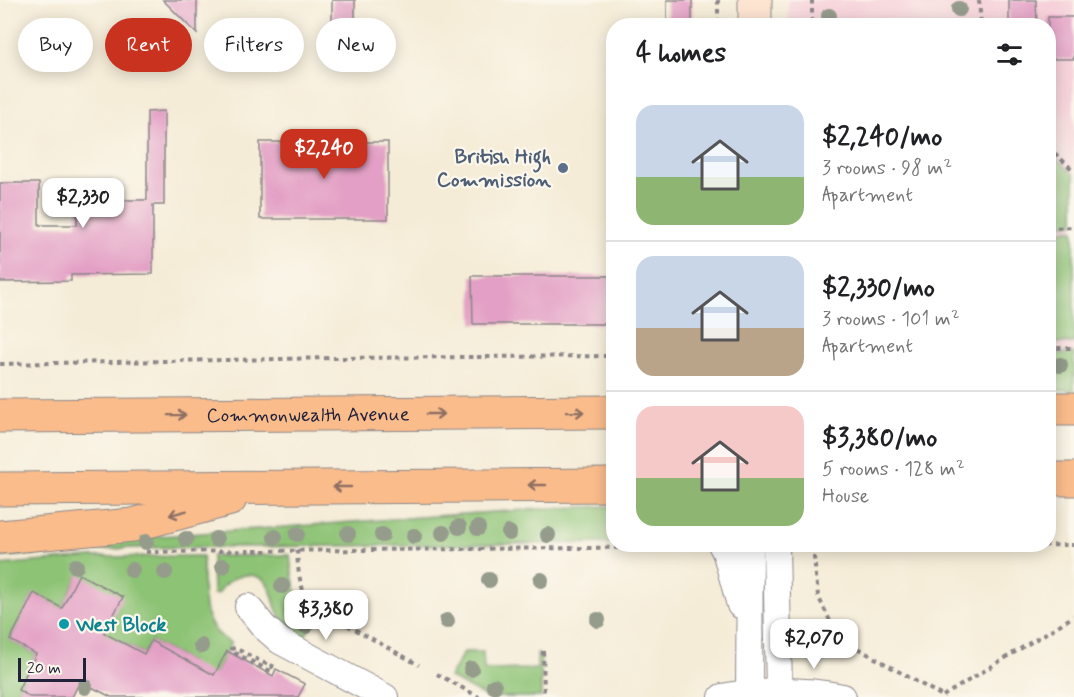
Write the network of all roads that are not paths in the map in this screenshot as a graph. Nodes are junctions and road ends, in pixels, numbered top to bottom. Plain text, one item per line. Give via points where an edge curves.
1 (755, 0) edge
2 (777, 0) edge
3 (755, 18) edge
4 (777, 18) edge
5 (1056, 409) edge
6 (1074, 409) edge
7 (606, 412) edge
8 (0, 416) edge
9 (119, 416) junction
10 (0, 433) edge
11 (0, 475) edge
12 (1056, 479) edge
13 (1074, 479) edge
14 (606, 486) edge
15 (276, 487) junction
16 (116, 488) junction
17 (0, 489) edge
18 (0, 537) edge
19 (725, 552) edge
20 (750, 552) edge
21 (776, 552) edge
22 (248, 607) dead end
23 (749, 656) junction
24 (779, 690) junction
25 (749, 692) junction
26 (385, 697) edge
27 (722, 697) edge
28 (843, 697) edge

1 - 3 street
2 - 4 street
5 - 6 highway
9 -> 7 highway, Commonwealth Avenue
8 - 9 highway, Commonwealth Avenue
9 - 10 highway
11 - 16 highway
12 - 13 highway
14 -> 15 highway
15 - 16 highway
15 -> 18 highway via 133,525
16 - 17 highway
19 - 23 street via 738,593
20 - 23 street
21 - 24 street
22 - 26 street via 280,641
23 - 25 street
24 - 25 street
24 - 28 street
25 - 27 street

